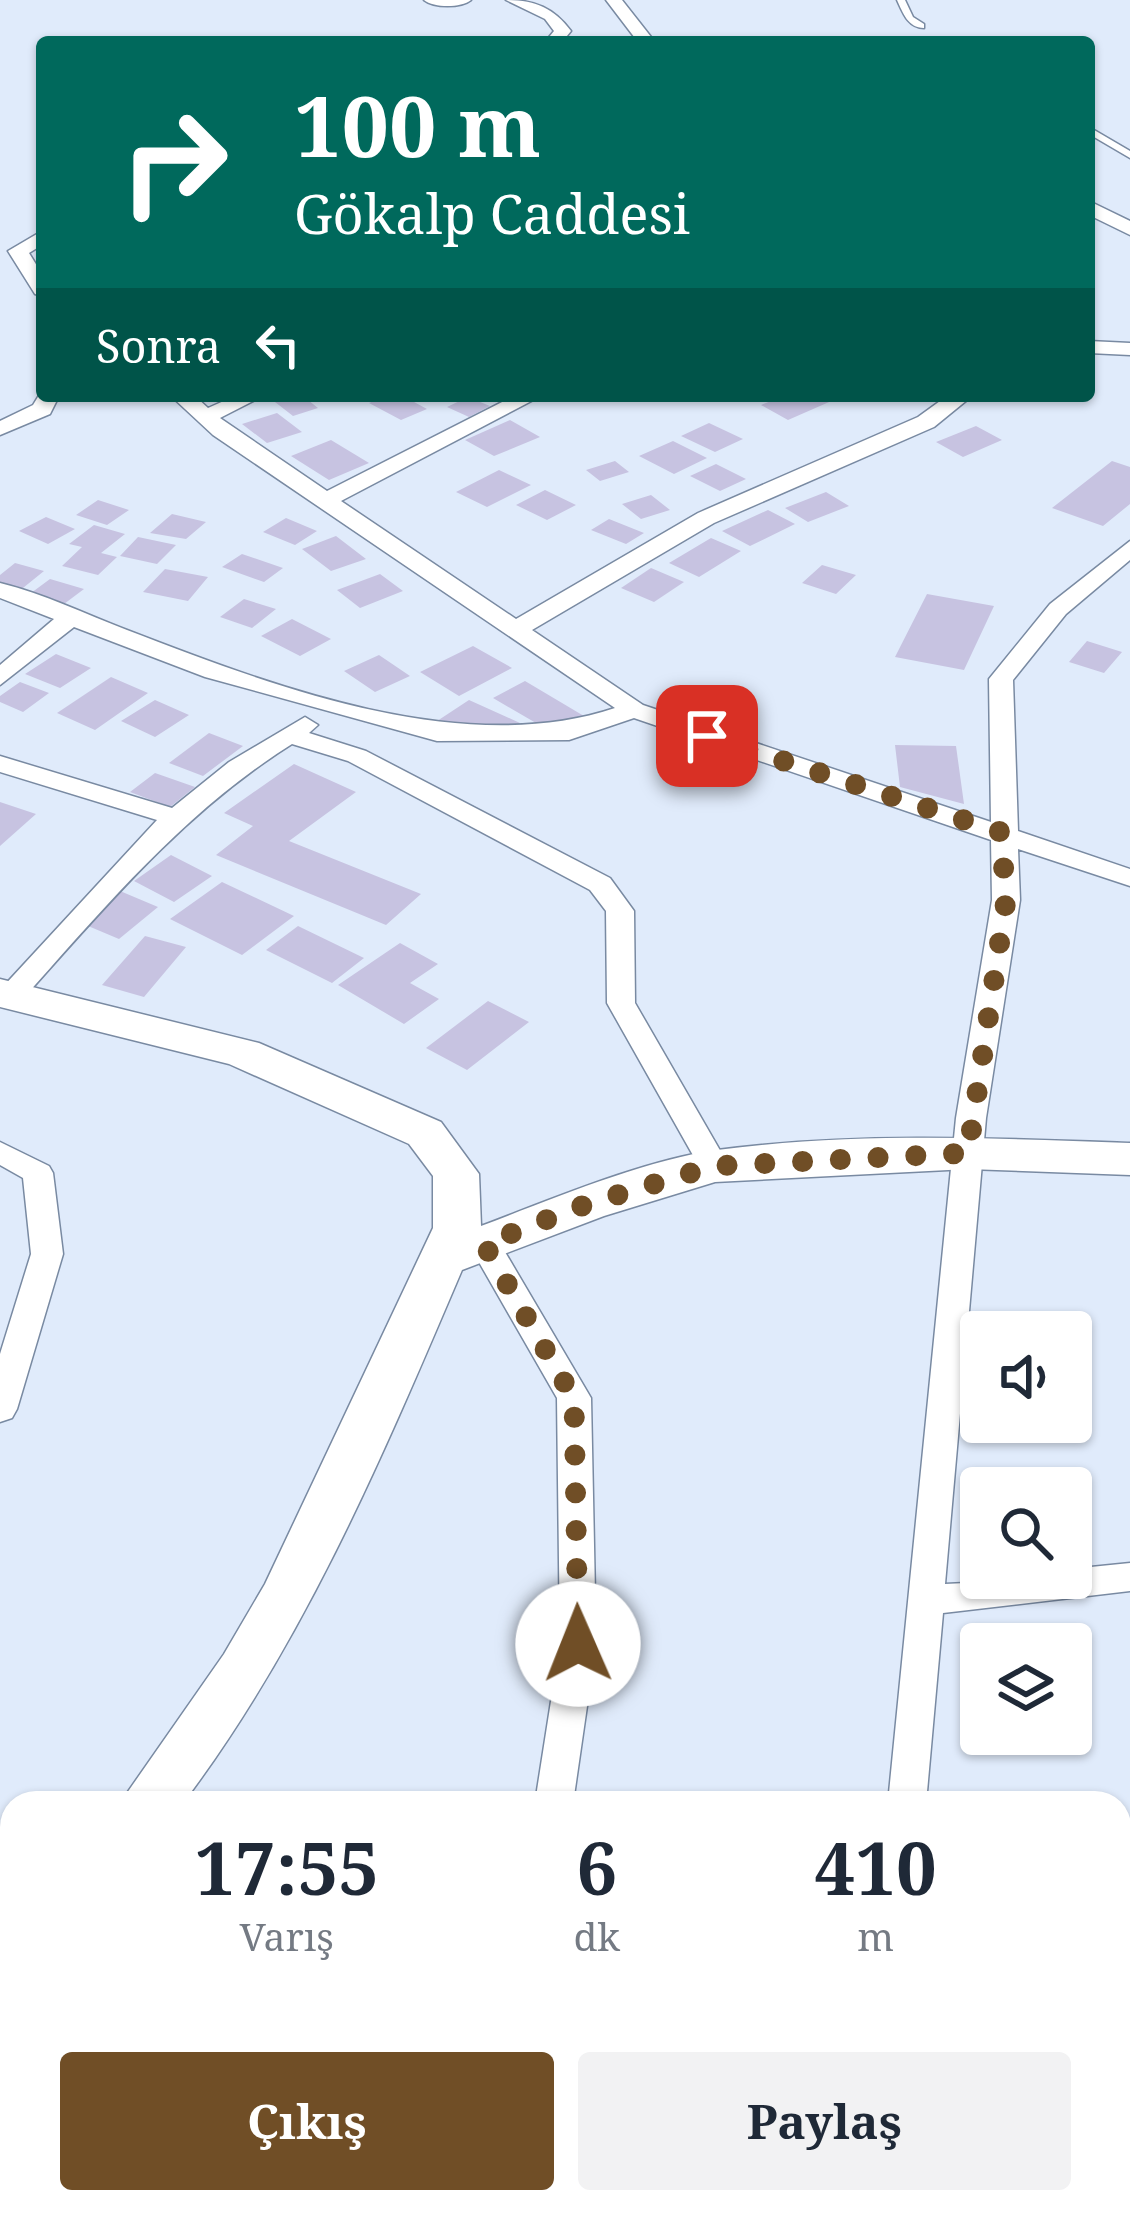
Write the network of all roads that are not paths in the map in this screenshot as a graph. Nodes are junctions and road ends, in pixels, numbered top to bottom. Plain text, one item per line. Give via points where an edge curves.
1 (432, 0) edge
2 (463, 0) edge
3 (514, 0) edge
4 (614, 0) edge
5 (902, 0) edge
6 (922, 26) dead end
7 (559, 36) edge
8 (642, 36) edge
9 (1095, 134) edge
10 (1130, 155) edge
11 (1095, 210) edge
12 (1130, 229) edge
13 (36, 240) edge
14 (36, 275) edge
15 (1095, 347) edge
16 (1130, 349) edge
17 (45, 402) edge
18 (189, 402) edge
19 (239, 402) edge
20 (518, 402) edge
21 (953, 402) edge
22 (206, 417) junction
23 (0, 429) edge
24 (325, 501) junction
25 (1130, 548) edge
26 (0, 590) edge
27 (73, 615) junction
28 (515, 630) junction
29 (0, 678) edge
30 (335, 705) junction
31 (634, 710) junction
32 (289, 735) junction
33 (1, 766) edge
34 (177, 818) junction
35 (1001, 832) junction
36 (1130, 878) edge
37 (5, 994) edge
38 (0, 1152) edge
39 (968, 1153) junction
40 (1130, 1159) edge
41 (714, 1166) junction
42 (464, 1251) junction
43 (0, 1409) edge
44 (1130, 1577) edge
45 (925, 1601) junction
46 (159, 1791) edge
47 (556, 1791) edge
48 (908, 1791) edge

1 - 2 street
3 - 7 street via 551,16
4 - 8 street
5 - 6 lane
9 - 10 lane
11 - 12 street
13 - 14 street via 18,251
15 - 16 street
17 - 23 street
18 - 22 street
19 - 22 street
20 - 24 street
21 - 28 street via 926,422 706,518
22 - 24 street
24 - 28 street
25 - 35 street via 1058,609 1001,679
26 - 27 street
27 - 29 street
27 - 30 street via 214,672
28 - 31 street
30 - 31 street via 436,734 569,732
30 - 32 street
31 - 35 street
32 - 34 street
32 - 41 street via 357,755 600,884 620,911 621,1003
33 - 34 street
34 - 37 street
35 - 36 street
35 - 39 street via 1006,900
37 - 42 main road via 243,1053 425,1133 456,1174
38 - 43 street via 38,1172 47,1254
39 - 40 main road
39 - 41 main road
39 - 45 street
41 - 42 main road
42 - 46 main road via 315,1545 206,1734
42 - 47 street via 574,1399 578,1644
44 - 45 street
45 - 48 street

